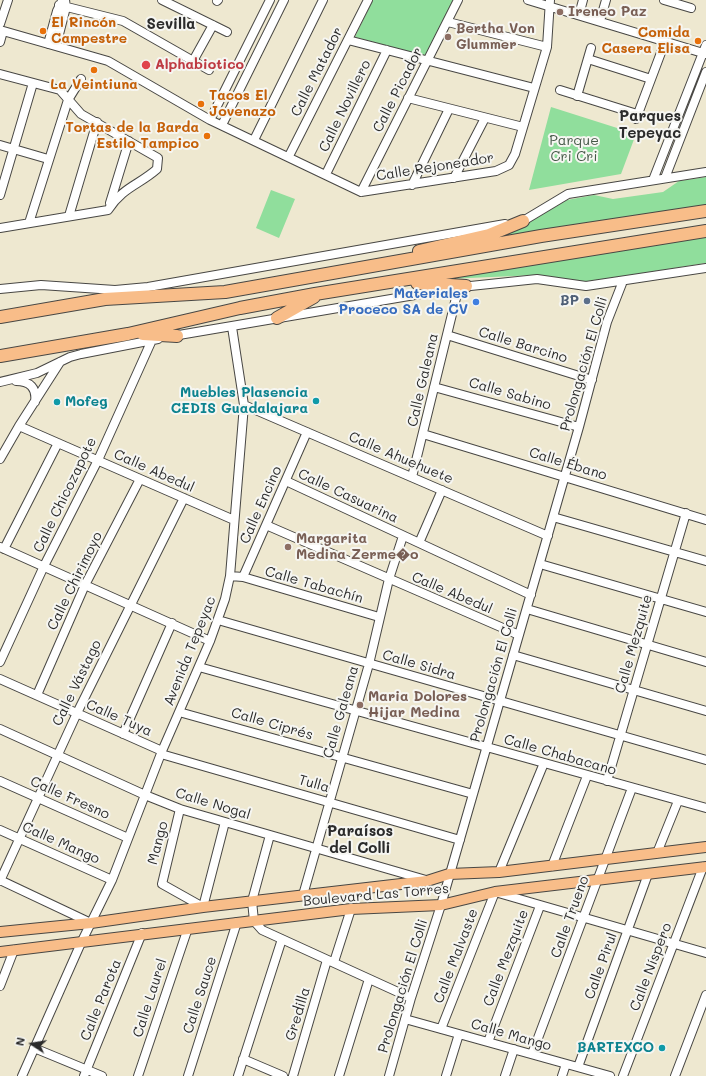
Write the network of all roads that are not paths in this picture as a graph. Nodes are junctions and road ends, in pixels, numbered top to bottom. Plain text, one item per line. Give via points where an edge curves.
1 (8, 0) edge
2 (162, 0) edge
3 (270, 0) edge
4 (284, 0) edge
5 (323, 0) edge
6 (368, 0) edge
7 (458, 0) edge
8 (528, 0) edge
9 (583, 0) edge
10 (606, 0) edge
11 (664, 0) edge
12 (681, 2) edge
13 (63, 3) edge
14 (550, 3) edge
15 (691, 8) dead end
16 (579, 15) junction
17 (600, 21) junction
18 (448, 22) junction
19 (213, 25) junction
20 (1, 29) edge
21 (227, 32) dead end
22 (348, 40) junction
23 (0, 42) edge
24 (665, 42) junction
25 (706, 44) edge
26 (52, 45) junction
27 (547, 47) junction
28 (591, 48) dead end
29 (387, 50) junction
30 (704, 54) edge
31 (588, 59) junction
32 (427, 60) junction
33 (193, 61) junction
34 (209, 70) dead end
35 (706, 73) edge
36 (0, 74) edge
37 (81, 79) dead end
38 (651, 79) junction
39 (33, 83) junction
40 (534, 88) junction
41 (560, 90) dead end
42 (577, 96) junction
43 (408, 98) junction
44 (68, 100) junction
45 (450, 109) junction
46 (484, 118) junction
47 (210, 120) junction
48 (97, 122) junction
49 (222, 125) junction
50 (523, 127) junction
51 (254, 140) junction
52 (129, 141) junction
53 (0, 145) edge
54 (14, 148) junction
55 (289, 156) junction
56 (48, 159) junction
57 (706, 172) edge
58 (326, 174) junction
59 (454, 178) junction
60 (665, 178) junction
61 (653, 180) junction
62 (412, 185) junction
63 (361, 192) junction
64 (0, 195) edge
65 (108, 210) junction
66 (706, 210) edge
67 (69, 216) junction
68 (523, 221) junction
69 (29, 223) junction
70 (0, 228) edge
71 (706, 231) edge
72 (391, 264) junction
73 (706, 268) edge
74 (398, 281) junction
75 (623, 281) junction
76 (460, 287) junction
77 (0, 289) edge
78 (321, 293) junction
79 (0, 317) edge
80 (277, 318) junction
81 (232, 327) junction
82 (128, 334) junction
83 (447, 335) junction
84 (177, 336) junction
85 (152, 340) junction
86 (0, 356) edge
87 (60, 362) junction
88 (11, 380) junction
89 (592, 380) junction
90 (0, 382) edge
91 (434, 387) junction
92 (35, 402) junction
93 (244, 405) junction
94 (19, 426) junction
95 (579, 427) junction
96 (307, 432) junction
97 (423, 434) junction
98 (58, 443) junction
99 (0, 460) edge
100 (98, 460) junction
101 (412, 477) junction
102 (564, 477) junction
103 (140, 479) junction
104 (286, 481) junction
105 (442, 490) junction
106 (184, 498) junction
107 (686, 513) junction
108 (553, 517) junction
109 (234, 520) junction
110 (706, 520) edge
111 (266, 524) junction
112 (403, 536) junction
113 (548, 536) junction
114 (419, 543) junction
115 (2, 548) edge
116 (674, 552) junction
117 (706, 561) edge
118 (540, 564) junction
119 (44, 566) junction
120 (230, 576) junction
121 (243, 577) junction
122 (389, 579) junction
123 (85, 585) junction
124 (531, 595) junction
125 (660, 599) junction
126 (130, 605) junction
127 (527, 609) junction
128 (706, 612) edge
129 (379, 617) junction
130 (218, 620) junction
131 (172, 623) junction
132 (519, 636) junction
133 (210, 641) junction
134 (648, 645) junction
135 (513, 655) junction
136 (0, 662) edge
137 (706, 662) edge
138 (368, 664) junction
139 (199, 667) junction
140 (0, 679) edge
141 (635, 690) junction
142 (37, 695) junction
143 (500, 702) junction
144 (355, 711) junction
145 (706, 711) edge
146 (180, 712) junction
147 (76, 713) junction
148 (0, 730) edge
149 (123, 734) junction
150 (621, 736) junction
151 (486, 748) junction
152 (161, 753) junction
153 (57, 755) junction
154 (341, 757) junction
155 (706, 760) edge
156 (544, 763) junction
157 (587, 776) junction
158 (0, 781) edge
159 (607, 781) junction
160 (632, 788) junction
161 (473, 794) junction
162 (145, 795) junction
163 (38, 798) junction
164 (678, 801) junction
165 (330, 802) junction
166 (706, 808) edge
167 (180, 809) junction
168 (225, 822) junction
169 (0, 830) edge
170 (270, 835) junction
171 (128, 838) junction
172 (19, 839) junction
173 (460, 840) junction
174 (706, 847) edge
175 (316, 849) junction
176 (657, 853) junction
177 (605, 860) junction
178 (552, 866) junction
179 (705, 867) edge
180 (499, 872) junction
181 (449, 874) junction
182 (648, 874) junction
183 (112, 880) junction
184 (598, 880) junction
185 (0, 881) edge
186 (427, 881) junction
187 (494, 892) junction
188 (303, 895) junction
189 (252, 901) junction
190 (441, 905) junction
191 (540, 906) junction
192 (203, 907) junction
193 (351, 909) junction
194 (584, 918) junction
195 (254, 921) junction
196 (237, 922) junction
197 (91, 923) junction
198 (188, 928) junction
199 (627, 930) junction
200 (0, 932) edge
201 (142, 933) junction
202 (282, 939) junction
203 (81, 943) junction
204 (674, 944) junction
205 (14, 950) junction
206 (0, 952) edge
207 (706, 953) edge
208 (331, 961) junction
209 (369, 979) junction
210 (0, 986) edge
211 (706, 995) edge
212 (411, 998) junction
213 (405, 1019) junction
214 (441, 1029) junction
215 (459, 1034) junction
216 (488, 1042) junction
217 (34, 1048) junction
218 (514, 1049) junction
219 (532, 1054) junction
220 (243, 1059) junction
221 (566, 1064) junction
222 (578, 1067) junction
223 (85, 1073) edge
224 (22, 1076) edge
225 (102, 1076) edge
226 (138, 1076) edge
227 (188, 1076) edge
228 (238, 1076) edge
229 (283, 1076) edge
230 (293, 1076) edge
231 (339, 1076) edge
232 (389, 1076) edge
233 (446, 1076) edge
234 (505, 1076) edge
235 (562, 1076) edge
236 (610, 1076) edge
237 (623, 1076) edge
238 (675, 1076) edge

1 - 20 street
2 - 19 street
3 - 47 street
4 - 49 street
5 - 51 street
6 - 22 street, Calle Matador
7 - 18 street, Calle Picador
8 - 14 street
9 - 16 street
10 - 17 street
11 - 12 street
12 - 15 street
13 - 26 street
13 - 33 street via 123,21
14 - 16 street
14 - 27 street, Calle Rejoneador
16 - 17 street
17 - 24 street
18 - 27 street
18 - 32 street, Calle Picador
19 - 21 street
19 - 33 street
20 - 23 street
20 - 26 street, Calle Rejoneador
22 - 29 street
22 - 55 street, Calle Matador
24 - 30 street
24 - 38 street
25 - 30 street
26 - 47 street, Calle Rejoneador via 108,61
27 - 40 street, Calle Rejoneador
28 - 31 street
29 - 32 street
29 - 58 street, Calle Novillero
30 - 61 street
31 - 38 street
31 - 42 street
32 - 40 street
32 - 43 street, Calle Picador
33 - 34 street
35 - 60 street
36 - 39 street
37 - 44 street
38 - 42 street via 637,117
39 - 44 street via 60,90
39 - 54 street
40 - 50 street, Calle Rejoneador
41 - 42 street
43 - 45 street
43 - 63 street, Calle Picador
44 - 48 street via 81,114
44 - 56 street
45 - 46 street
45 - 62 street
46 - 50 street
46 - 59 street
47 - 49 street, Calle Rejoneador
48 - 52 street
48 - 67 street
49 - 51 street, Calle Rejoneador
50 - 59 street, Calle Rejoneador via 509,165 496,171
51 - 55 street, Calle Rejoneador
52 - 65 street
52 - 65 street via 158,158 157,169 128,188 114,200
53 - 54 street
54 - 56 street
54 - 64 street
55 - 58 street, Calle Rejoneador
56 - 69 street
57 - 60 street
58 - 63 street, Calle Rejoneador
59 - 62 street, Calle Rejoneador
60 - 61 street
61 - 68 street via 568,194
62 - 63 street, Calle Rejoneador
65 - 67 street
66 - 72 highway via 541,236
67 - 69 street
68 - 72 highway via 489,235 415,252
68 - 77 street via 148,287 115,290 41,285
69 - 70 street
71 - 74 highway
72 - 79 highway via 225,292 105,299
73 - 75 street
74 - 76 highway
74 - 78 highway
75 - 76 street via 586,286 538,279
75 - 89 street, Prolongación El Colli via 607,322
76 - 80 street
76 - 83 street, Calle Galeana
78 - 80 highway
78 - 82 highway via 240,308
80 - 81 street
81 - 84 street
81 - 93 street, Avenida Tepeyac
82 - 84 highway
82 - 86 highway
83 - 89 street, Calle Barcino
83 - 91 street, Calle Galeana
84 - 85 street
85 - 87 street via 81,354
85 - 100 street, Calle Chicozapote
87 - 88 street via 37,373
87 - 92 street
88 - 90 street
88 - 92 street via 24,381 31,385 35,392
89 - 95 street, Prolongación El Colli
91 - 95 street, Calle Sabino
91 - 97 street, Calle Galeana
92 - 94 street
93 - 96 street, Calle Ahuehuete
93 - 109 street, Avenida Tepeyac
94 - 98 street, Calle Abedul
94 - 99 street
95 - 102 street, Prolongación El Colli
96 - 101 street, Calle Ahuehuete
96 - 104 street, Calle Encino
97 - 101 street, Calle Galeana
97 - 102 street, Calle Ébano
98 - 100 street, Calle Abedul
98 - 115 street
100 - 103 street, Calle Abedul
100 - 119 street, Calle Chicozapote
101 - 105 street, Calle Ahuehuete
102 - 107 street, Calle Ébano
102 - 108 street, Prolongación El Colli
103 - 106 street, Calle Abedul
103 - 123 street, Calle Chirimoyo
104 - 111 street, Calle Encino
104 - 112 street, Calle Casuarina
105 - 113 street, Calle Ahuehuete
105 - 114 street
106 - 109 street, Calle Abedul
106 - 126 street, Calle Vástago
107 - 110 street, Calle Ébano
107 - 116 street, Calle Mezquite
108 - 113 street, Prolongación El Colli
108 - 116 street
109 - 120 street, Avenida Tepeyac
111 - 121 street, Calle Encino
111 - 122 street, Calle Abedul
112 - 114 street, Calle Casuarina
112 - 122 street, Calle Galeana
113 - 118 street, Prolongación El Colli
114 - 124 street, Calle Casuarina
115 - 119 street
116 - 117 street
116 - 125 street, Calle Mezquite
118 - 124 street, Prolongación El Colli
118 - 125 street
119 - 123 street
119 - 136 street, Calle Chicozapote
120 - 121 street
120 - 130 street, Avenida Tepeyac
121 - 129 street, Calle Tabachín
122 - 129 street, Calle Galeana
122 - 132 street, Calle Abedul
123 - 126 street
123 - 142 street, Calle Chirimoyo
124 - 127 street, Prolongación El Colli
125 - 128 street
125 - 134 street, Calle Mezquite
126 - 131 street
126 - 147 street, Calle Vástago
127 - 132 street, Prolongación El Colli
127 - 134 street
129 - 138 street, Calle Galeana
130 - 133 street, Avenida Tepeyac
130 - 138 street, Calle Sidra
131 - 133 street
131 - 149 street
132 - 135 street, Prolongación El Colli
133 - 139 street, Avenida Tepeyac
134 - 137 street
134 - 141 street, Calle Mezquite
135 - 141 street
135 - 143 street, Prolongación El Colli
138 - 143 street, Calle Sidra
138 - 144 street, Calle Galeana
139 - 144 street, Calle Chabacano
139 - 146 street, Avenida Tepeyac
140 - 142 street, Calle Tuya
141 - 145 street
141 - 150 street, Calle Mezquite
142 - 147 street, Calle Tuya
143 - 150 street, Calle Sidra
143 - 151 street, Prolongación El Colli
144 - 151 street, Calle Chabacano
144 - 154 street, Calle Galeana
146 - 152 street, Avenida Tepeyac
146 - 154 street, Calle Ciprés
147 - 149 street, Calle Tuya
147 - 153 street, Calle Vástago
148 - 153 street, Calle Nogal
149 - 152 street, Calle Tuya
150 - 155 street, Calle Sidra
150 - 159 street, Calle Mezquite
151 - 156 street, Calle Chabacano
151 - 161 street, Prolongación El Colli
152 - 162 street, Avenida Tepeyac
152 - 165 street, Tulla
153 - 162 street, Calle Nogal
153 - 163 street, Calle Vástago
154 - 161 street, Calle Ciprés
154 - 165 street, Calle Galeana
156 - 157 street, Calle Chabacano
156 - 180 street
157 - 159 street, Calle Chabacano
157 - 178 street
158 - 163 street, Calle Fresno
159 - 160 street, Calle Chabacano
160 - 164 street, Calle Chabacano
160 - 177 street, Calle Trueno
161 - 173 street, Prolongación El Colli
162 - 167 street, Calle Nogal
162 - 171 street, Avenida Tepeyac
163 - 171 street, Calle Fresno
163 - 172 street, Calle Vástago
164 - 166 street, Calle Chabacano
164 - 176 street
165 - 173 street, Tulla
165 - 175 street, Calle Galeana
167 - 168 street, Calle Nogal
167 - 192 street, Mango via 162,884
168 - 170 street, Calle Nogal
168 - 192 street
169 - 172 street, Calle Mango
170 - 175 street, Calle Nogal
170 - 189 street
171 - 183 street, Avenida Tepeyac
172 - 183 street, Calle Mango
172 - 185 street, Calle Vástago
173 - 181 street, Prolongación El Colli
174 - 176 main road, Boulevard Las Torres
175 - 186 street, Calle Nogal
175 - 188 street, Calle Galeana
176 - 177 main road, Boulevard Las Torres
177 - 178 main road, Boulevard Las Torres
177 - 184 street, Calle Trueno
178 - 180 main road, Boulevard Las Torres
179 - 182 main road, Boulevard Las Torres
179 - 204 street, Calle Níspero
180 - 181 main road, Boulevard Las Torres
181 - 186 main road, Boulevard Las Torres
181 - 190 street, Prolongación El Colli
182 - 184 main road, Boulevard Las Torres
182 - 199 street, Calle Pirul
183 - 197 street, Avenida Tepeyac
184 - 187 main road, Boulevard Las Torres
184 - 194 street, Calle Trueno
185 - 197 street
186 - 188 main road, Boulevard Las Torres
187 - 190 main road, Boulevard Las Torres
187 - 191 street
187 - 214 street, Calle Malvaste
188 - 189 main road, Boulevard Las Torres
189 - 192 main road, Boulevard Las Torres
189 - 195 street
190 - 193 main road, Boulevard Las Torres
190 - 212 street, Prolongación El Colli
191 - 194 street
191 - 216 street, Calle Mezquite
192 - 197 main road, Boulevard Las Torres
193 - 195 main road, Boulevard Las Torres
193 - 208 street, Gredilla
194 - 199 street
194 - 219 street, Calle Trueno
195 - 196 main road, Boulevard Las Torres
195 - 202 street via 262,930
196 - 198 main road, Boulevard Las Torres
196 - 227 street, Calle Sauce
197 - 200 main road, Boulevard Las Torres
197 - 203 street, Avenida Tepeyac
198 - 201 main road, Boulevard Las Torres
198 - 226 street, Calle Laurel
199 - 204 street
199 - 222 street, Calle Pirul
201 - 203 main road, Boulevard Las Torres
201 - 223 street, Calle Parota
202 - 208 street
202 - 220 street
203 - 205 main road, Boulevard Las Torres
203 - 217 street, Avenida Tepeyac
204 - 207 street
204 - 237 street, Calle Níspero
205 - 206 main road, Boulevard Las Torres
205 - 210 street
208 - 209 street
208 - 230 street, Gredilla
209 - 212 street
209 - 231 street
211 - 238 street
212 - 213 street, Prolongación El Colli
213 - 214 street, Calle Mango
213 - 232 street, Prolongación El Colli
214 - 215 street, Calle Mango
215 - 216 street, Calle Mango
215 - 233 street
216 - 218 street, Calle Mango
217 - 223 street
217 - 224 street, Avenida Tepeyac
218 - 219 street, Calle Mango
218 - 234 street
219 - 221 street, Calle Mango
220 - 228 street
220 - 229 street
221 - 222 street, Calle Mango
221 - 235 street
222 - 236 street, Calle Mango
223 - 225 street

